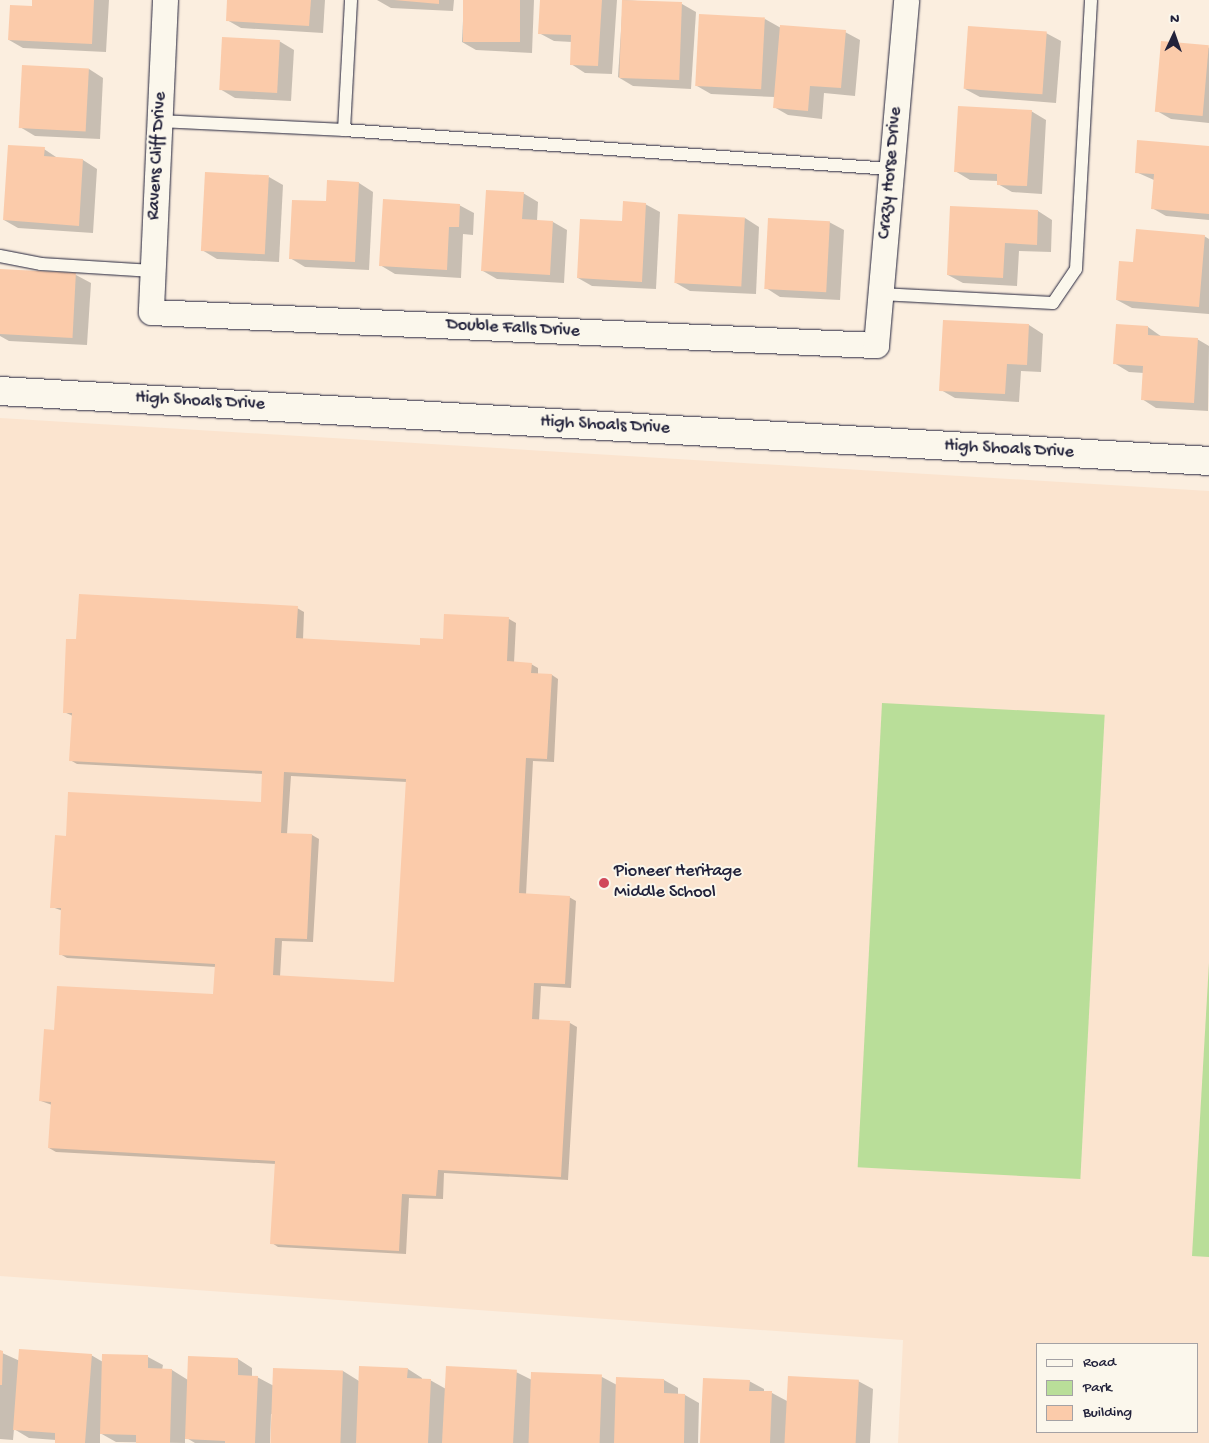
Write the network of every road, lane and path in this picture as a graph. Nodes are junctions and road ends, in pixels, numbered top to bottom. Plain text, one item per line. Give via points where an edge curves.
1 (165, 0) edge
2 (351, 0) edge
3 (906, 0) edge
4 (1092, 0) edge
5 (160, 121) junction
6 (344, 130) junction
7 (891, 169) junction
8 (0, 256) edge
9 (153, 271) junction
10 (880, 294) junction
11 (151, 312) joint
12 (876, 345) joint
13 (0, 391) edge
14 (1209, 461) edge

1 - 5 street, Ravens Cliff Drive
2 - 6 lane
3 - 7 street, Crazy Horse Drive
4 - 10 lane via 1076,269 1053,303
5 - 6 lane
5 - 9 street, Ravens Cliff Drive
6 - 7 lane
7 - 10 street, Crazy Horse Drive
8 - 9 lane via 41,264
9 - 11 street, Ravens Cliff Drive
10 - 12 street, Crazy Horse Drive
11 - 12 street, Double Falls Drive
13 - 14 street, High Shoals Drive

